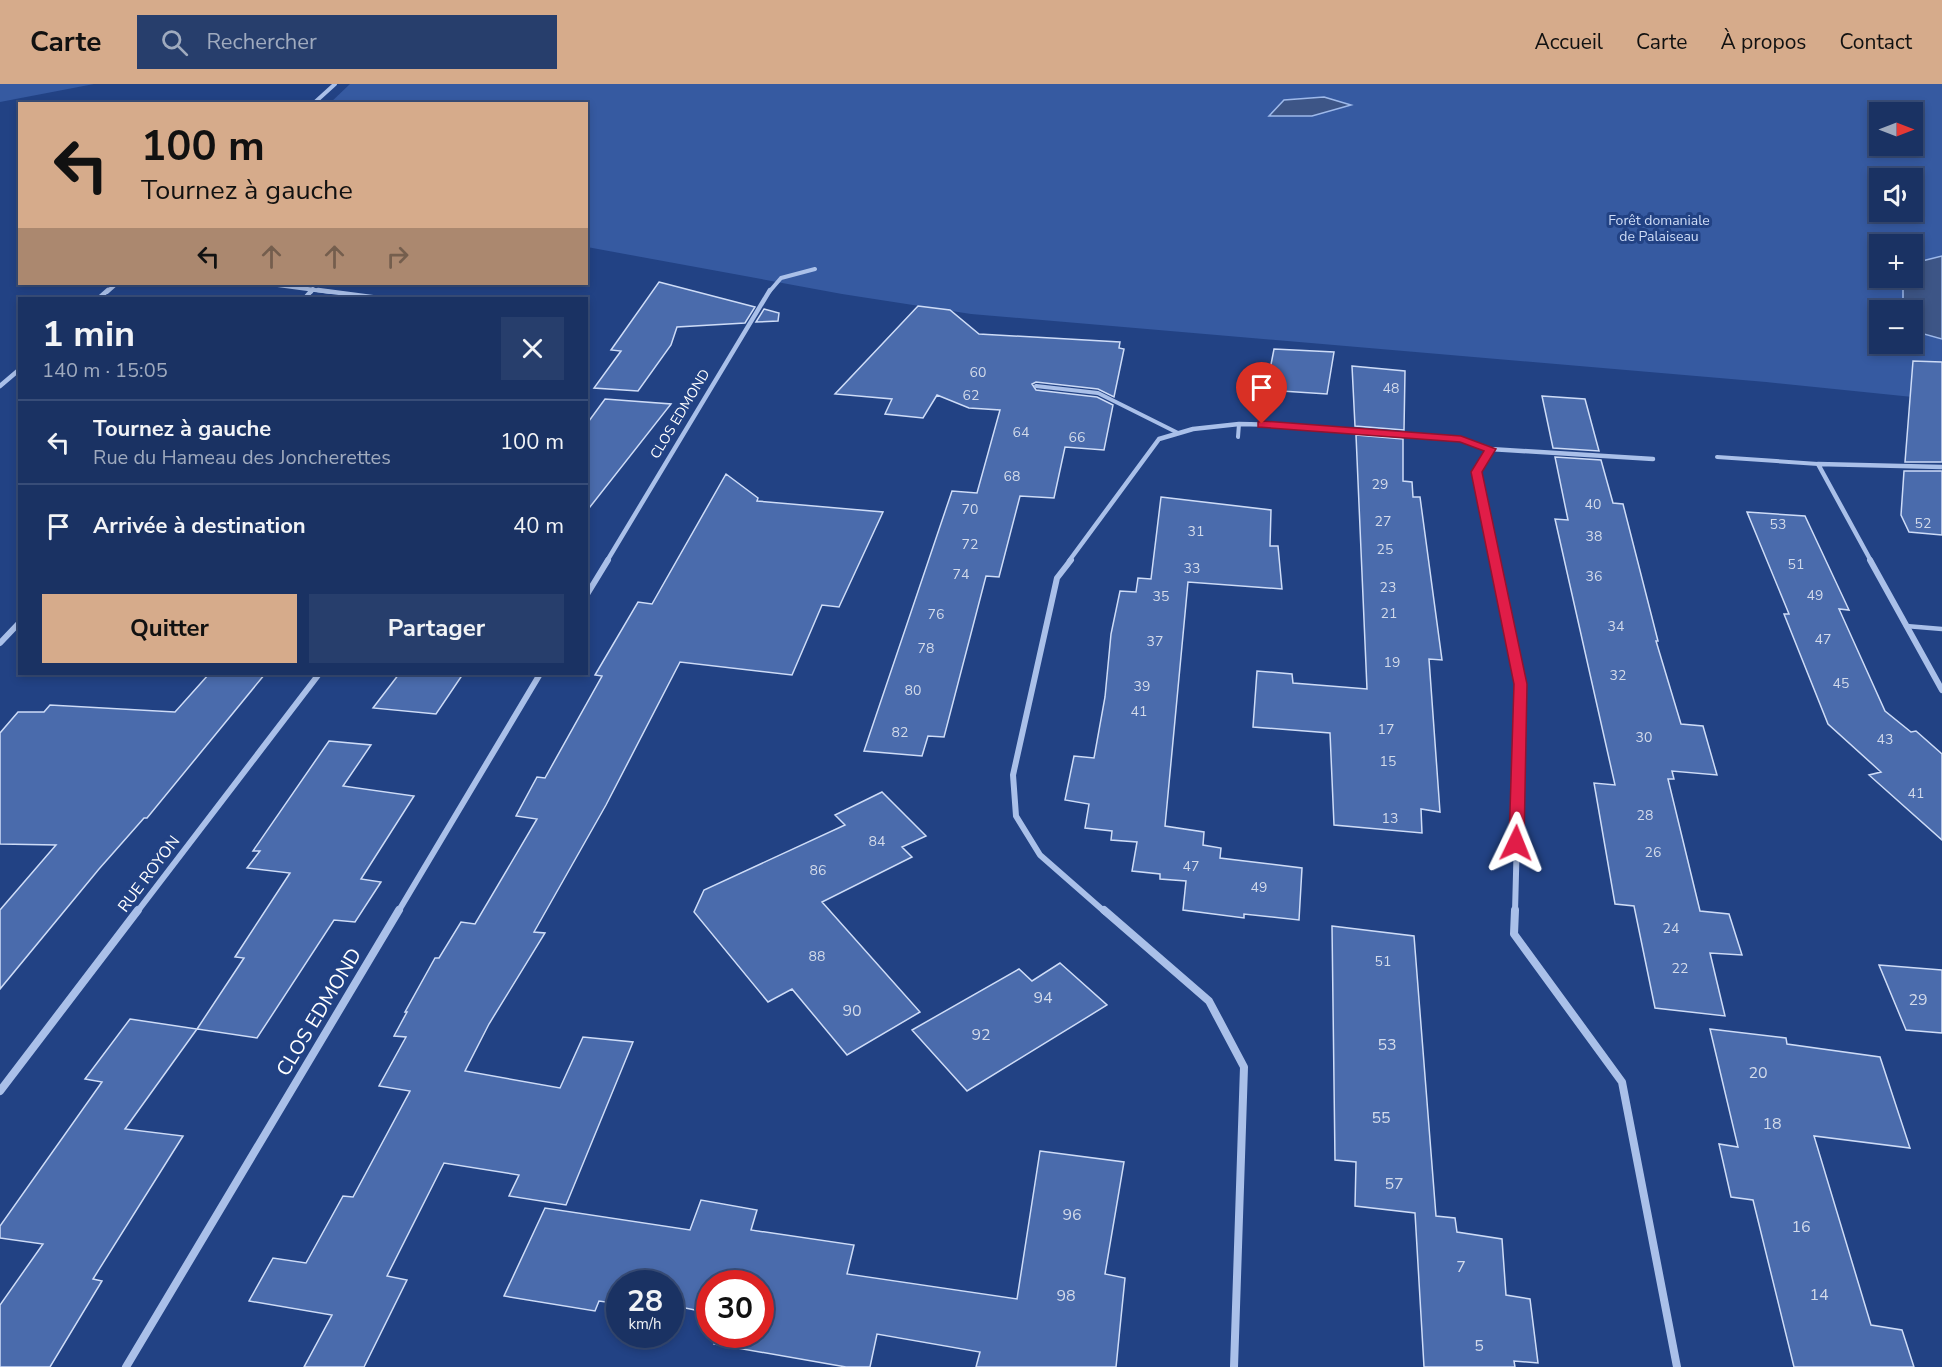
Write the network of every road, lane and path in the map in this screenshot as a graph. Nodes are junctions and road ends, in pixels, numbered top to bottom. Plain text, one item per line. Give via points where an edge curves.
1 (335, 84) edge
2 (315, 102) edge
3 (815, 269) dead end
4 (115, 285) edge
5 (277, 285) edge
6 (313, 290) junction
7 (100, 297) edge
8 (306, 297) edge
9 (371, 297) edge
10 (18, 371) edge
11 (0, 386) edge
12 (1036, 386) dead end
13 (1239, 424) junction
14 (1178, 433) junction
15 (1238, 437) dead end
16 (1491, 449) junction
17 (1717, 457) dead end
18 (1653, 459) dead end
19 (1818, 464) junction
20 (1942, 467) edge
21 (588, 593) edge
22 (18, 624) edge
23 (1906, 626) junction
24 (1942, 629) edge
25 (0, 644) edge
26 (318, 675) edge
27 (539, 675) edge
28 (1942, 690) edge
29 (0, 1091) edge
30 (126, 1367) edge
31 (1234, 1367) edge
32 (1677, 1367) edge

1 - 2 street
3 - 21 street, CLOS EDMOND via 781,278 768,293
4 - 7 street
5 - 6 street
6 - 8 street
6 - 9 street
10 - 11 street
12 - 14 lane via 1098,393
13 - 14 street
13 - 15 lane
13 - 16 street via 1461,439
14 - 31 street via 1159,439 1057,578 1013,775 1016,816 1040,855 1209,1000 1244,1067
16 - 18 street
16 - 32 street via 1476,472 1521,684 1514,934 1622,1082
17 - 19 lane
19 - 20 street
19 - 23 street
22 - 25 street
23 - 24 lane
23 - 28 street
26 - 29 street, RUE ROYON
27 - 30 street, CLOS EDMOND

